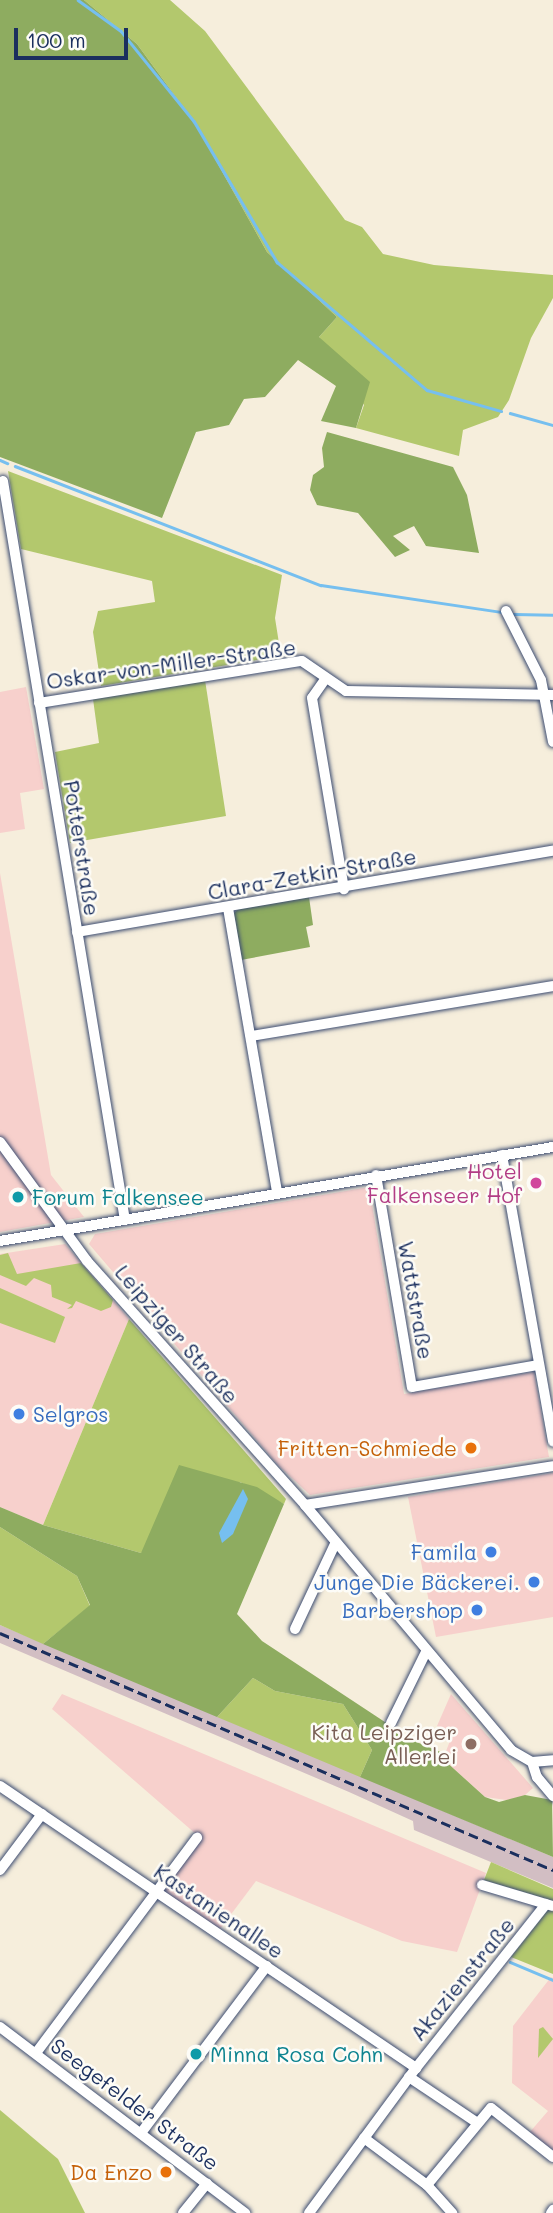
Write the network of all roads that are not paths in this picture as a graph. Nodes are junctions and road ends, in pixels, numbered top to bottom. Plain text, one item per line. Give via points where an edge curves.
1 (2, 481) dead end
2 (506, 611) dead end
3 (326, 678) junction
4 (549, 695) edge
5 (38, 703) junction
6 (553, 742) edge
7 (553, 852) edge
8 (344, 889) junction
9 (228, 908) junction
10 (76, 932) junction
11 (553, 986) edge
12 (251, 1036) junction
13 (0, 1142) edge
14 (553, 1147) edge
15 (502, 1155) junction
16 (376, 1175) junction
17 (276, 1193) junction
18 (125, 1220) junction
19 (67, 1230) junction
20 (0, 1241) edge
21 (538, 1365) junction
22 (553, 1441) edge
23 (553, 1466) edge
24 (305, 1505) junction
25 (335, 1544) junction
26 (295, 1629) dead end
27 (426, 1652) junction
28 (391, 1723) dead end
29 (553, 1760) edge
30 (532, 1762) junction
31 (0, 1786) edge
32 (553, 1796) edge
33 (42, 1814) junction
34 (197, 1838) dead end
35 (0, 1870) edge
36 (482, 1885) dead end
37 (156, 1893) junction
38 (550, 1905) edge
39 (267, 1966) junction
40 (0, 2027) edge
41 (36, 2053) junction
42 (416, 2068) junction
43 (409, 2077) junction
44 (476, 2122) junction
45 (141, 2133) junction
46 (364, 2138) junction
47 (553, 2157) edge
48 (207, 2183) junction
49 (426, 2185) junction
50 (183, 2213) edge
51 (245, 2213) edge
52 (309, 2213) edge
53 (453, 2213) edge

1 - 5 street, Potterstraße
2 - 4 street
3 - 4 street, Oskar-von-Miller-Straße via 346,691
3 - 5 street, Oskar-von-Miller-Straße via 302,660
3 - 8 street via 312,698
4 - 6 street
5 - 10 street, Potterstraße
7 - 8 street, Clara-Zetkin-Straße
8 - 9 street, Clara-Zetkin-Straße
9 - 10 street, Clara-Zetkin-Straße
9 - 12 street
10 - 18 street, Potterstraße
11 - 12 street
12 - 17 street
13 - 19 street, Leipziger Straße
14 - 15 street
15 - 16 street
15 - 21 street
16 - 17 street
16 - 21 street, Wattstraße via 412,1387
17 - 18 street
18 - 19 street
19 - 20 street
19 - 24 street, Leipziger Straße via 88,1261
21 - 22 street
23 - 24 street
24 - 25 street, Leipziger Straße
25 - 26 street
25 - 27 street, Leipziger Straße
27 - 28 street
27 - 30 street, Leipziger Straße via 511,1750
29 - 30 street
30 - 32 street, Leipziger Straße via 537,1777
31 - 33 street, Kastanienallee
33 - 35 street
33 - 37 street, Kastanienallee
34 - 37 street
36 - 38 street
37 - 39 street, Kastanienallee
37 - 41 street
38 - 42 street, Akazienstraße
39 - 42 street, Kastanienallee
39 - 45 street
40 - 41 street, Seegefelder Straße
41 - 45 street, Seegefelder Straße
42 - 43 street, Akazienstraße
43 - 44 street
43 - 46 street, Akazienstraße
44 - 47 street via 487,2110 497,2109
44 - 49 street
45 - 48 street, Seegefelder Straße
46 - 49 street
46 - 52 street, Akazienstraße
48 - 50 street
48 - 51 street, Seegefelder Straße
49 - 53 street

